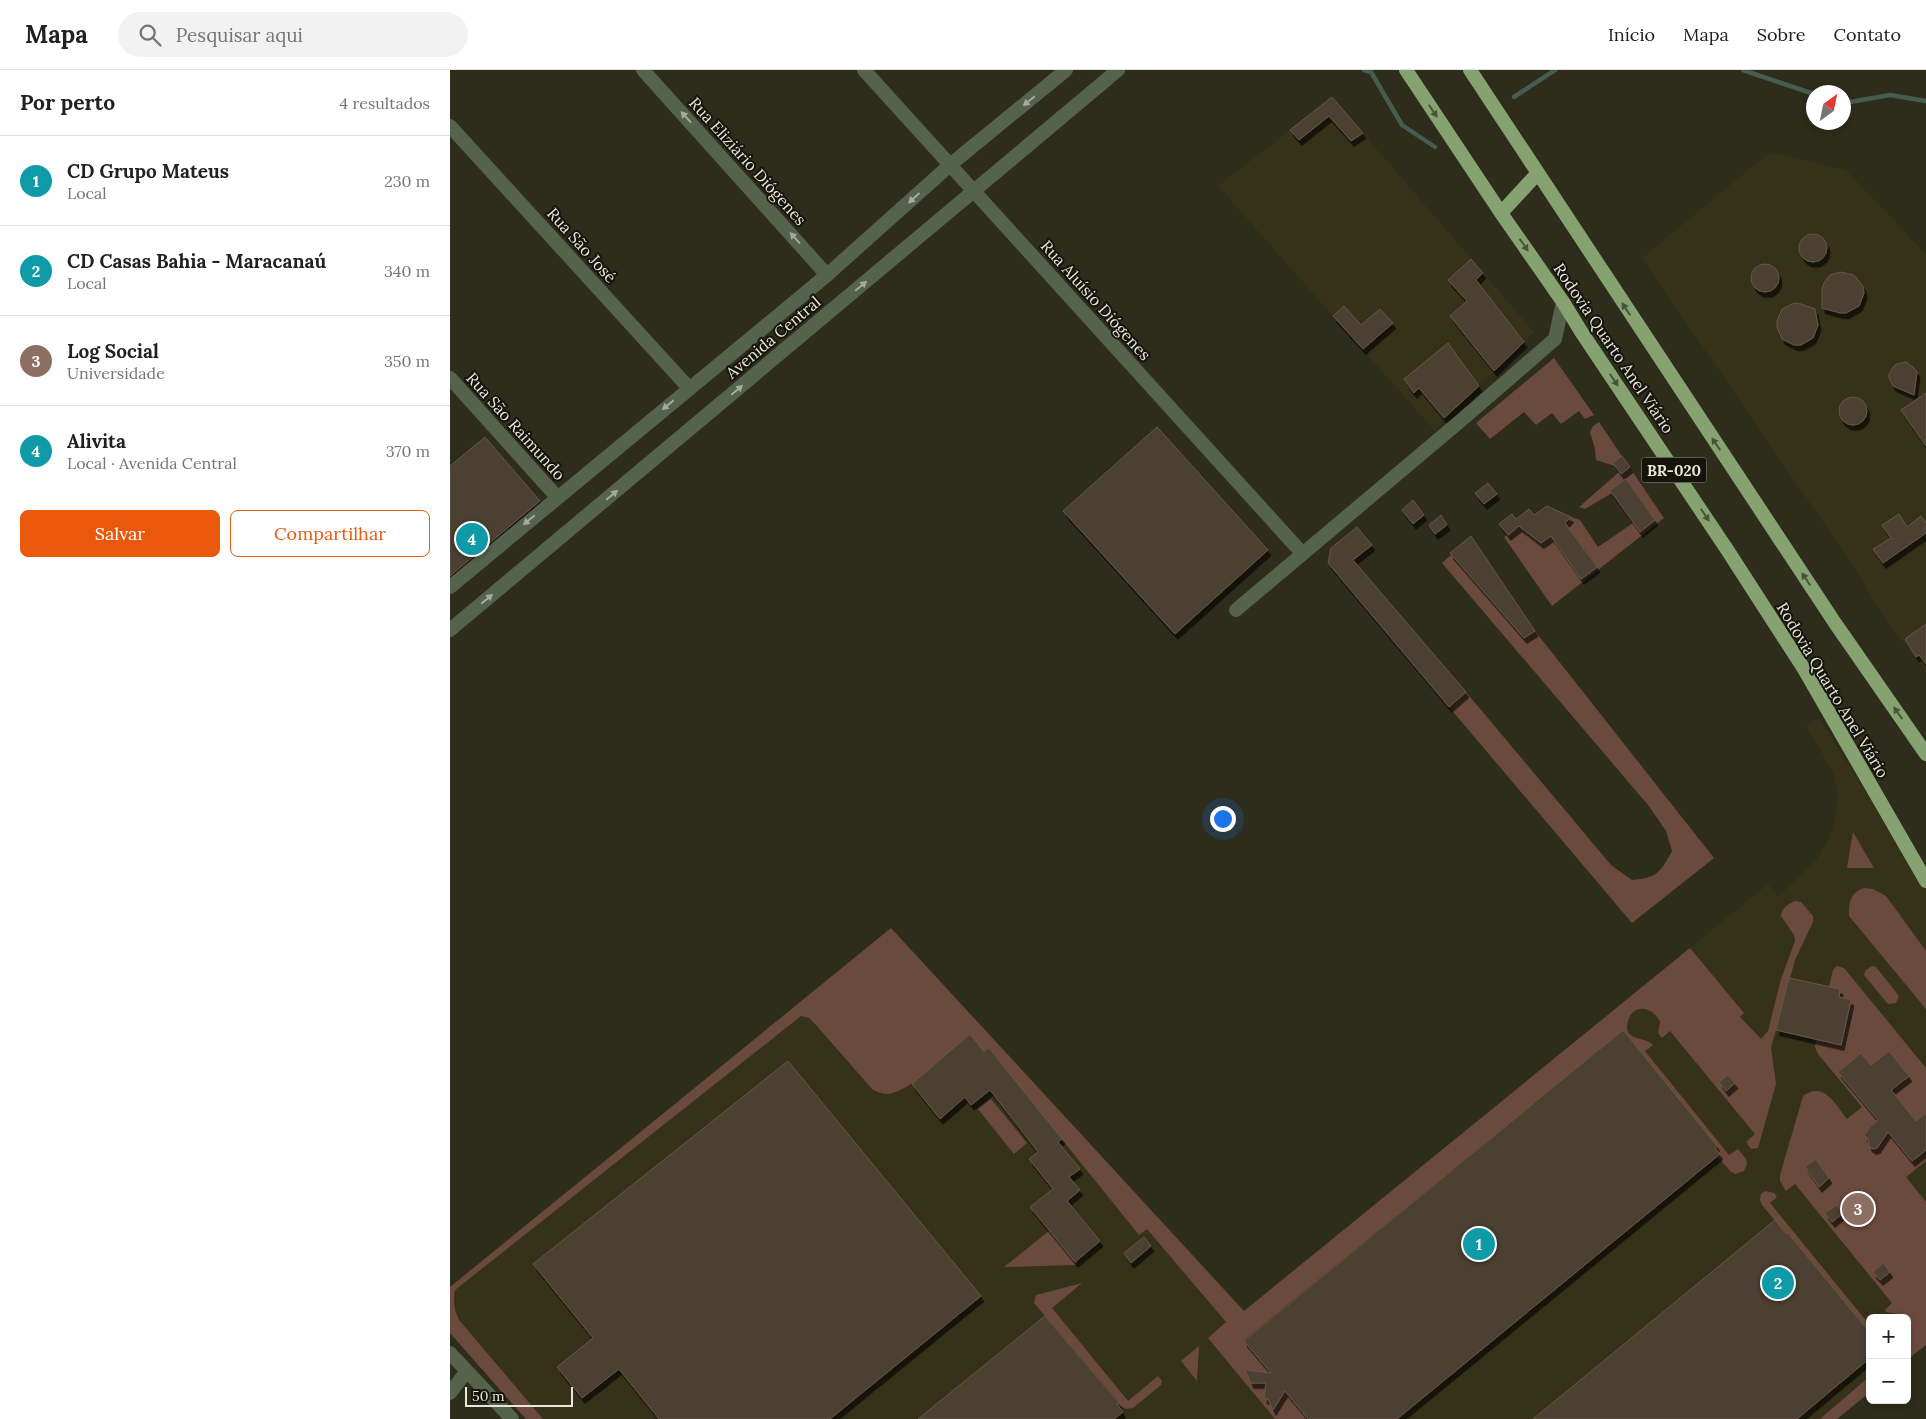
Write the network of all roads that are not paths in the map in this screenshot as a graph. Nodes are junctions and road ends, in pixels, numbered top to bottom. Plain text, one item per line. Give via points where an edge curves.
1 (644, 70) edge
2 (864, 70) edge
3 (1066, 70) edge
4 (1118, 70) edge
5 (1406, 70) edge
6 (1470, 70) edge
7 (450, 126) edge
8 (950, 165) junction
9 (1537, 174) junction
10 (974, 191) junction
11 (1501, 213) junction
12 (827, 274) junction
13 (1563, 302) junction
14 (450, 378) edge
15 (689, 388) junction
16 (557, 497) junction
17 (1302, 553) junction
18 (450, 587) edge
19 (1236, 610) dead end
20 (450, 630) edge
21 (1926, 754) edge
22 (1926, 881) edge
23 (450, 1353) edge
24 (467, 1371) junction
25 (450, 1393) edge
26 (512, 1419) edge

12 -> 1 street, Rua Eliziário Diógenes
2 - 8 street, Rua Aluísio Diógenes
3 -> 8 street, Avenida Central
4 - 10 street, Avenida Central
5 -> 11 highway, Rodovia Quarto Anel Viário / BR-020
6 - 9 highway, Rodovia Quarto Anel Viário / BR-020
7 - 15 street, Rua São José
8 - 10 street, Rua Aluísio Diógenes
8 -> 12 street, Avenida Central
9 - 11 highway
21 -> 9 highway, Rodovia Quarto Anel Viário / BR-020
10 - 17 street, Rua Aluísio Diógenes
20 -> 10 street, Avenida Central
11 -> 13 highway, Rodovia Quarto Anel Viário / BR-020
12 - 15 street, Avenida Central
13 - 17 street via 1555,339
13 -> 22 highway, Rodovia Quarto Anel Viário / BR-020 via 1799,661
14 - 16 street, Rua São Raimundo
15 -> 16 street, Avenida Central
16 -> 18 street, Avenida Central
17 - 19 street
23 - 24 street
24 - 25 street
24 - 26 street

